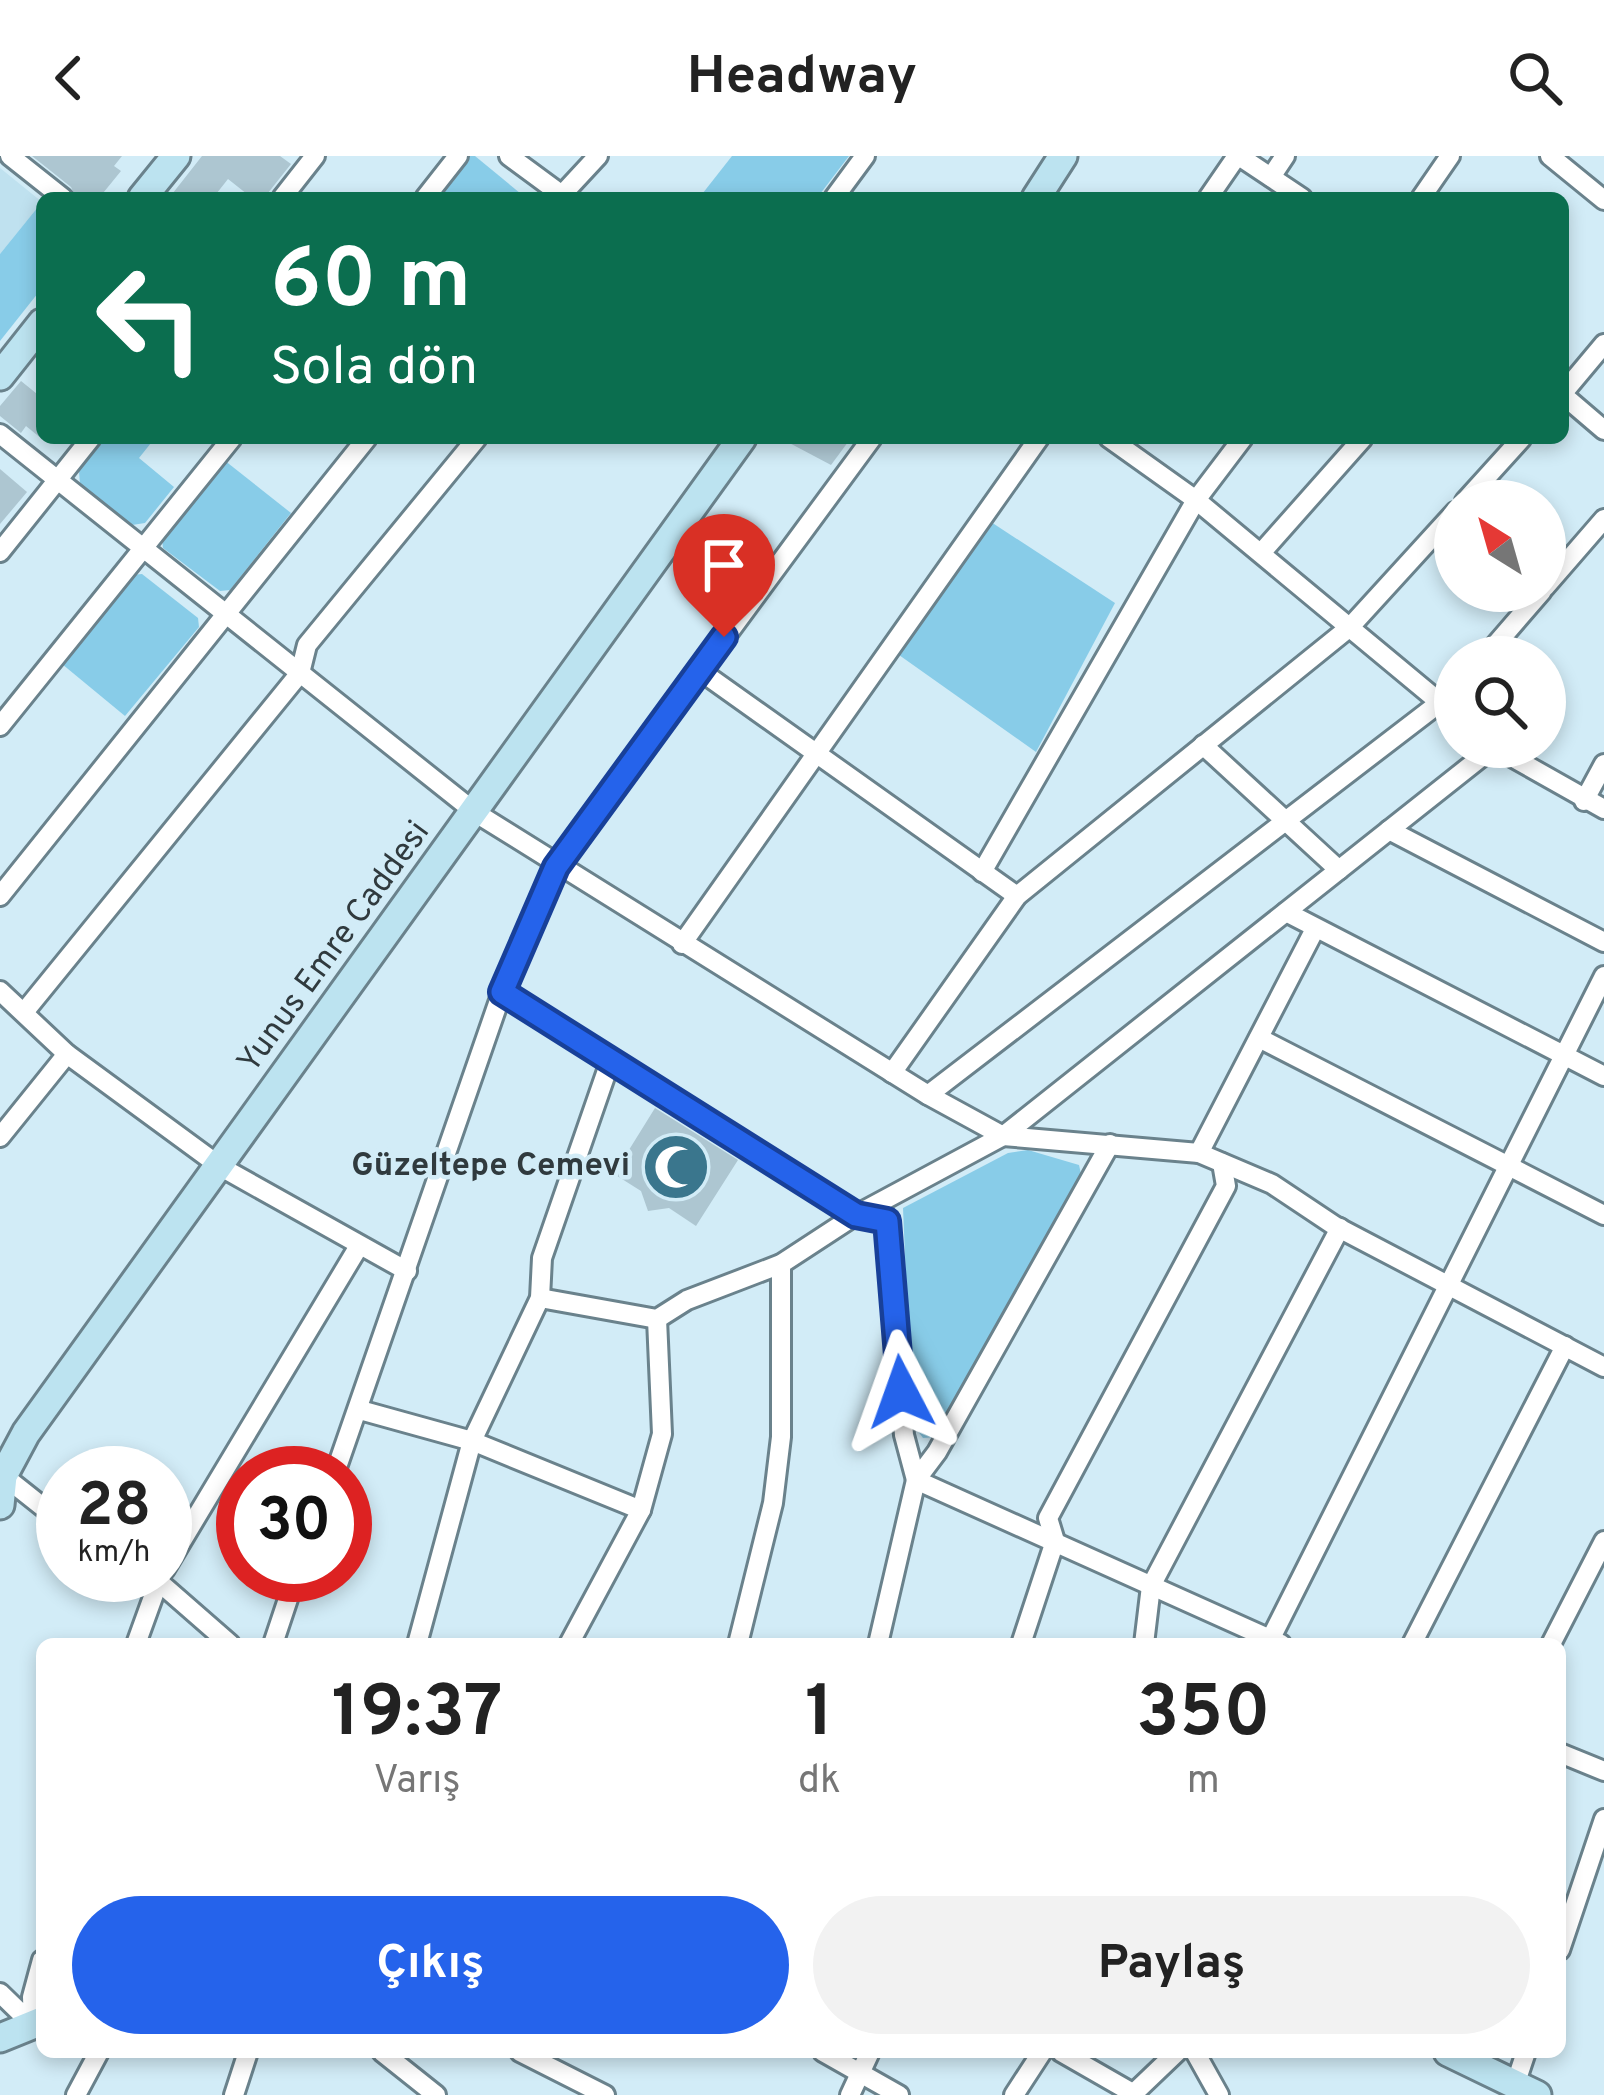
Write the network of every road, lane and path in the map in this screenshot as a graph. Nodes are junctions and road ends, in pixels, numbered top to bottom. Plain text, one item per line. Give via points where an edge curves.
1 (176, 156) edge
2 (315, 156) edge
3 (458, 156) edge
4 (509, 156) edge
5 (598, 156) edge
6 (865, 156) edge
7 (1063, 156) edge
8 (1238, 156) edge
9 (1285, 156) edge
10 (1450, 156) edge
11 (1550, 156) edge
12 (14, 157) edge
13 (1270, 177) junction
14 (56, 192) edge
15 (147, 192) edge
16 (287, 192) edge
17 (429, 192) edge
18 (556, 192) edge
19 (566, 192) edge
20 (838, 192) edge
21 (1040, 192) edge
22 (1212, 192) edge
23 (1293, 192) edge
24 (1425, 192) edge
25 (1604, 200) edge
26 (36, 331) edge
27 (1604, 344) edge
28 (0, 376) edge
29 (1569, 387) edge
30 (1569, 399) edge
31 (1604, 430) edge
32 (0, 434) edge
33 (86, 444) edge
34 (227, 444) edge
35 (362, 444) edge
36 (472, 444) edge
37 (738, 444) edge
38 (868, 444) edge
39 (1035, 444) edge
40 (1117, 444) edge
41 (1238, 444) edge
42 (1358, 444) edge
43 (1517, 444) edge
44 (58, 480) junction
45 (1484, 480) edge
46 (1196, 500) junction
47 (1604, 519) edge
48 (1434, 535) edge
49 (144, 548) junction
50 (0, 552) edge
51 (1261, 554) junction
52 (1566, 563) edge
53 (1523, 612) edge
54 (226, 614) junction
55 (1350, 627) junction
56 (1503, 636) edge
57 (699, 670) junction
58 (300, 673) junction
59 (1434, 691) edge
60 (1434, 716) edge
61 (0, 726) edge
62 (1203, 746) junction
63 (816, 754) junction
64 (1604, 764) edge
65 (1584, 801) junction
66 (1604, 809) edge
67 (476, 813) junction
68 (1287, 823) junction
69 (1390, 830) junction
70 (556, 867) junction
71 (1339, 870) junction
72 (982, 872) junction
73 (0, 896) edge
74 (1017, 896) junction
75 (1286, 912) junction
76 (1315, 928) junction
77 (1604, 942) edge
78 (682, 944) junction
79 (1604, 976) edge
80 (0, 991) edge
81 (502, 992) junction
82 (25, 1011) junction
83 (1259, 1038) junction
84 (67, 1054) junction
85 (1566, 1054) junction
86 (611, 1059) junction
87 (892, 1073) junction
88 (1604, 1076) edge
89 (928, 1095) junction
90 (1003, 1136) junction
91 (0, 1137) edge
92 (1110, 1144) junction
93 (1199, 1153) junction
94 (1509, 1162) junction
95 (1222, 1163) junction
96 (221, 1167) junction
97 (856, 1215) junction
98 (1604, 1215) edge
99 (1340, 1228) junction
100 (359, 1246) junction
101 (781, 1264) junction
102 (407, 1271) junction
103 (1449, 1288) junction
104 (540, 1298) junction
105 (657, 1319) junction
106 (1565, 1346) junction
107 (1604, 1367) edge
108 (360, 1410) junction
109 (472, 1441) junction
110 (346, 1446) edge
111 (2, 1474) edge
112 (916, 1480) junction
113 (36, 1501) edge
114 (0, 1505) edge
115 (641, 1510) junction
116 (192, 1521) edge
117 (1055, 1540) junction
118 (1604, 1540) edge
119 (1151, 1586) junction
120 (150, 1602) edge
121 (187, 1602) edge
122 (287, 1602) edge
123 (138, 1638) edge
124 (224, 1638) edge
125 (275, 1638) edge
126 (419, 1638) edge
127 (572, 1638) edge
128 (739, 1638) edge
129 (879, 1638) edge
130 (1024, 1638) edge
131 (1145, 1638) edge
132 (1262, 1638) edge
133 (1275, 1638) edge
134 (1415, 1638) edge
135 (1554, 1638) edge
136 (1566, 1756) edge
137 (1604, 1772) edge
138 (1604, 1819) edge
139 (1566, 1932) edge
140 (36, 1982) edge
141 (0, 1993) edge
142 (36, 2014) edge
143 (36, 2021) edge
144 (36, 2024) edge
145 (0, 2038) edge
146 (96, 2058) edge
147 (246, 2058) edge
148 (390, 2058) edge
149 (531, 2058) edge
150 (834, 2058) edge
151 (867, 2058) edge
152 (1038, 2058) edge
153 (1071, 2058) edge
154 (1171, 2058) edge
155 (1198, 2058) edge
156 (1458, 2058) edge
157 (1522, 2058) edge
158 (860, 2073) junction
159 (1505, 2087) edge
160 (594, 2093) edge
161 (1134, 2094) edge
162 (76, 2095) edge
163 (234, 2095) edge
164 (436, 2095) edge
165 (850, 2095) edge
166 (899, 2095) edge
167 (1014, 2095) edge
168 (1219, 2095) edge

1 - 15 street
2 - 16 street
3 - 17 street
4 - 18 street
5 - 19 street
6 - 20 street
7 - 21 street
8 - 13 street
8 - 22 street
9 - 13 street
10 - 24 street
11 - 25 street
12 - 14 street
13 - 23 street
26 - 28 street
27 - 29 street
30 - 31 street
32 - 44 street
33 - 44 street
34 - 49 street
35 - 54 street
36 - 58 street via 307,645
37 - 67 street, Yunus Emre Caddesi
38 - 57 street
39 - 63 street
40 - 46 street
41 - 46 street
42 - 51 street
43 - 45 street
44 - 49 street
44 - 50 street
46 - 51 street
46 - 72 street
47 - 52 street
48 - 55 street
49 - 54 street
49 - 61 street
51 - 55 street
53 - 56 street
54 - 58 street
54 - 73 street
55 - 59 street
55 - 62 street
57 - 63 street
57 - 70 street
58 - 67 street
58 - 82 street
60 - 68 street
62 - 68 street
62 - 74 street
63 - 72 street
63 - 78 street
64 - 65 street
65 - 66 street
65 - 69 street via 1494,747
67 - 70 street
67 - 96 street, Yunus Emre Caddesi
68 - 71 street
68 - 89 street
69 - 71 street
69 - 77 street
70 - 78 street
70 - 81 street
71 - 75 street
72 - 74 street
74 - 87 street
75 - 76 street
75 - 90 street
76 - 83 street
76 - 85 street
78 - 87 street
79 - 85 street
80 - 82 street
81 - 86 street
81 - 102 street
82 - 84 street
83 - 93 street
83 - 94 street
84 - 91 street
84 - 96 street
85 - 88 street
85 - 94 street
86 - 97 street
86 - 104 street via 542,1258
87 - 89 street
89 - 90 street
90 - 92 street
90 - 97 street
92 - 93 street
92 - 112 street
93 - 95 street
94 - 98 street
94 - 103 street
95 - 99 street
95 - 117 street via 1226,1186 1048,1518
96 - 100 street
96 - 111 street, Yunus Emre Caddesi
97 - 101 street
97 - 112 street via 887,1221 904,1435
99 - 103 street
99 - 119 street
100 - 102 street
100 - 116 street
101 - 105 street
101 - 128 street via 781,1437
102 - 108 street
103 - 106 street
103 - 133 street
104 - 105 street
104 - 109 street
105 - 115 street via 662,1433
106 - 107 street
106 - 134 street
108 - 109 street
108 - 110 street
109 - 115 street
109 - 126 street
111 - 113 street
111 - 114 street, Yunus Emre Caddesi
112 - 117 street
112 - 129 street
115 - 127 street
117 - 119 street
117 - 130 street
118 - 135 street
119 - 131 street
119 - 132 street
120 - 123 street
121 - 124 street
122 - 125 street
136 - 137 street
138 - 139 street
140 - 142 street
141 - 143 street
144 - 145 street
146 - 162 street
147 - 163 street
148 - 164 street
149 - 160 street
150 - 158 street
151 - 158 street
152 - 167 street
153 - 161 street
154 - 161 street
155 - 168 street
156 - 159 street
157 - 159 street
158 - 165 street
158 - 166 street

